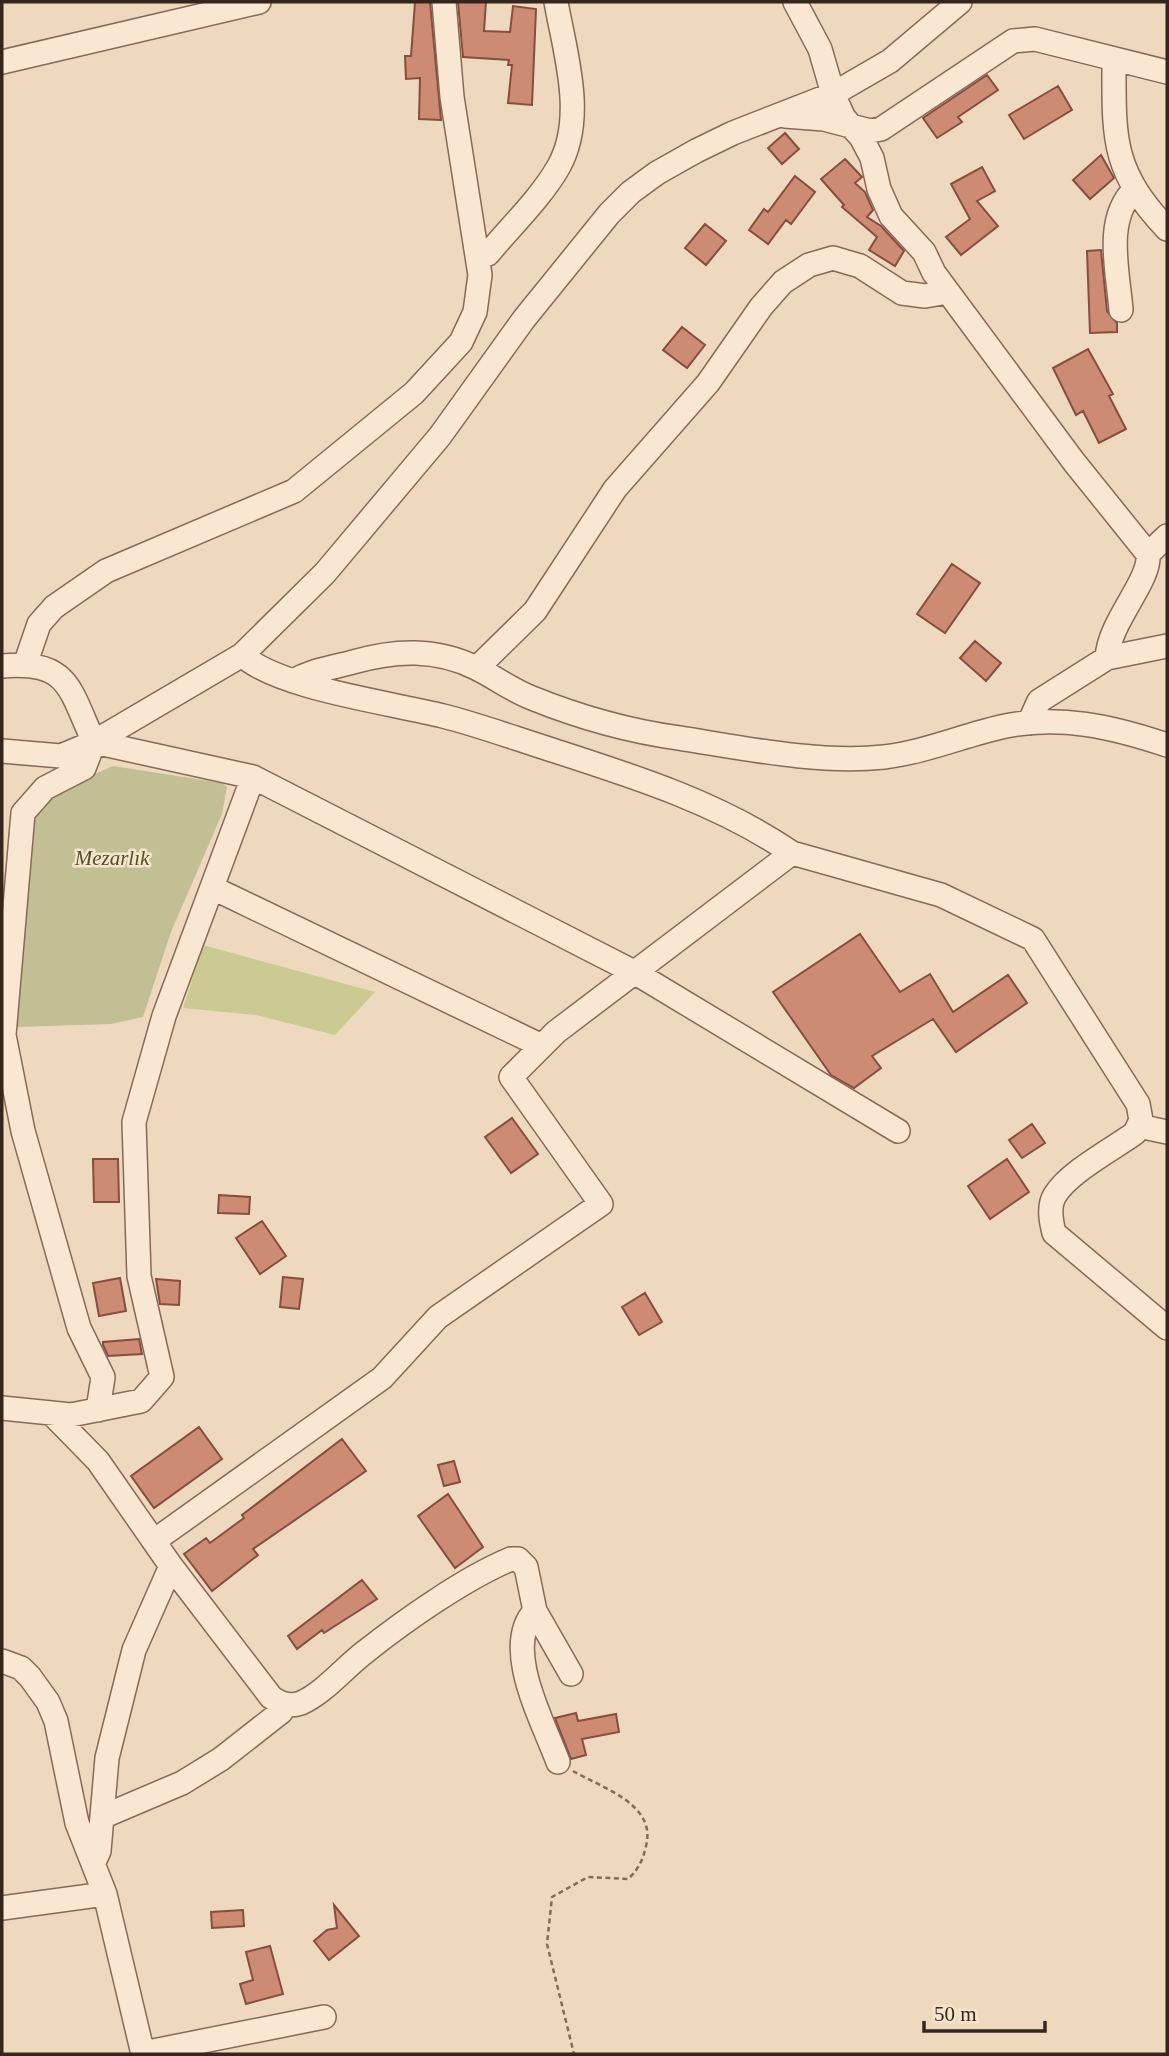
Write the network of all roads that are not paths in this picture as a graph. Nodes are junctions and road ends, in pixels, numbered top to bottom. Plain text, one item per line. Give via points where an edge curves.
1 (259, 2) edge
2 (444, 2) edge
3 (556, 2) edge
4 (795, 2) edge
5 (960, 2) edge
6 (1114, 60) junction
7 (2, 62) edge
8 (1167, 72) edge
9 (833, 94) junction
10 (775, 116) junction
11 (850, 125) junction
12 (1134, 190) junction
13 (1167, 229) edge
14 (478, 257) junction
15 (948, 292) junction
16 (1121, 310) dead end
17 (1167, 536) edge
18 (1148, 554) junction
19 (1167, 646) edge
20 (242, 655) junction
21 (1107, 658) junction
22 (25, 665) junction
23 (2, 666) edge
24 (477, 668) junction
25 (293, 681) junction
26 (1029, 723) junction
27 (94, 742) junction
28 (1167, 745) edge
29 (2, 751) edge
30 (253, 777) junction
31 (792, 853) junction
32 (213, 888) junction
33 (634, 972) junction
34 (3, 1035) edge
35 (542, 1046) junction
36 (1139, 1126) junction
37 (898, 1131) dead end
38 (1167, 1132) edge
39 (1167, 1328) edge
40 (2, 1408) edge
41 (98, 1410) junction
42 (53, 1415) junction
43 (154, 1542) junction
44 (171, 1566) junction
45 (535, 1611) junction
46 (2, 1661) edge
47 (571, 1674) dead end
48 (285, 1705) junction
49 (558, 1762) road end
50 (102, 1817) junction
51 (93, 1862) junction
52 (105, 1894) junction
53 (2, 1908) edge
54 (324, 2017) dead end
55 (143, 2053) edge

1 - 7 street
2 - 14 street via 452,97
3 - 14 street via 573,112 565,153 548,183 488,254
4 - 9 street via 820,49
5 - 9 street via 890,61
6 - 8 street
6 - 11 street via 1023,38 957,76 890,126 870,131
6 - 12 street via 1117,146
9 - 10 street
9 - 11 street
10 - 11 street
10 - 20 street via 657,173 609,214 524,319 440,436 325,573
11 - 15 street via 872,158 891,216 924,252
12 - 13 street
12 - 16 street via 1116,223
14 - 22 street via 480,288 469,327 414,393 294,491 106,571 54,607 39,624
15 - 18 street
15 - 24 street via 902,293 852,262 833,258 809,265 783,282 701,393 615,489 535,611
17 - 18 street
18 - 21 street via 1145,571 1112,635
19 - 21 street
20 - 25 street via 255,667
20 - 27 street
21 - 26 street via 1039,701
22 - 23 street
22 - 27 street via 42,666 59,675
24 - 25 street via 447,657 400,652 308,672
24 - 26 street via 529,697 612,725 813,756 903,754
25 - 31 street via 446,717 618,771 760,831
26 - 28 street via 1106,726
27 - 29 street via 61,756
27 - 30 street
27 - 34 street via 84,768 45,788 23,813
30 - 32 street
30 - 33 street
31 - 33 street
31 - 36 street via 941,895 1033,939 1138,1104
32 - 35 street
32 - 41 street via 164,1016 134,1122 139,1276 162,1377 141,1401
33 - 35 street
33 - 37 street
34 - 41 street via 23,1131 79,1328 103,1377
35 - 43 street via 511,1077 601,1204 438,1317 382,1378
36 - 38 street
36 - 39 street via 1064,1184 1054,1197 1051,1222 1060,1241
40 - 42 street
41 - 42 street
42 - 43 street via 98,1461
43 - 44 street
44 - 48 street via 273,1699
44 - 50 street via 134,1650 107,1758
45 - 47 street
45 - 48 street via 526,1567 511,1559 367,1650 307,1699
45 - 49 street via 523,1637 525,1671
46 - 51 street via 21,1668 48,1702 77,1823
48 - 50 street via 202,1772
50 - 51 street via 99,1850
51 - 52 street
52 - 53 street
52 - 55 street
54 - 55 street

